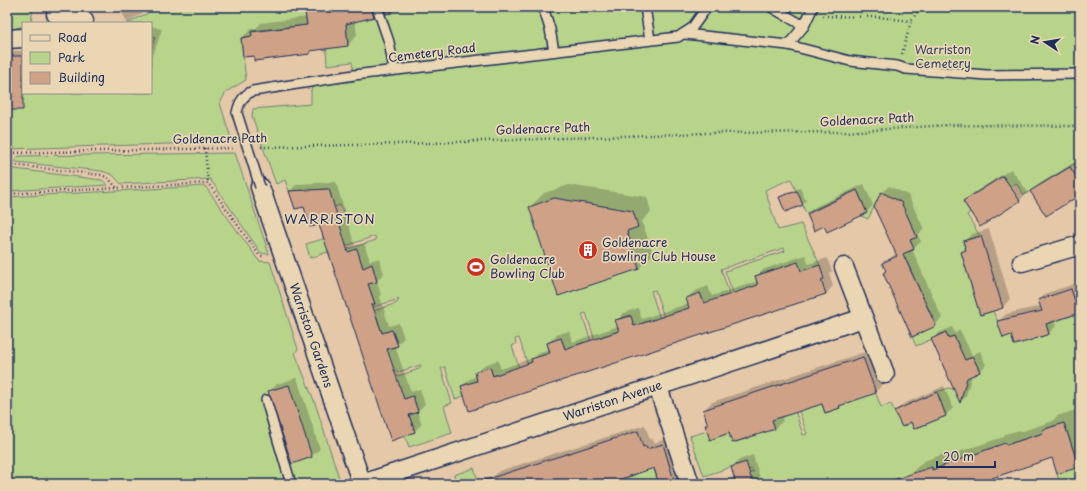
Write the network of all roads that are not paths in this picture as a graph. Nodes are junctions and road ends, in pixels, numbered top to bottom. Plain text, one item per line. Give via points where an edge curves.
1 (377, 7) edge
2 (543, 7) edge
3 (645, 7) edge
4 (708, 7) edge
5 (771, 7) edge
6 (812, 11) edge
7 (55, 15) edge
8 (84, 21) dead end
9 (804, 26) junction
10 (685, 34) junction
11 (22, 38) edge
12 (7, 39) edge
13 (650, 40) junction
14 (788, 45) junction
15 (554, 51) junction
16 (394, 70) junction
17 (1080, 74) edge
18 (260, 186) joint
19 (1080, 245) edge
20 (1022, 262) dead end
21 (844, 267) dead end
22 (864, 318) junction
23 (885, 374) dead end
24 (658, 387) junction
25 (266, 400) dead end
26 (291, 484) edge
27 (362, 484) edge
28 (690, 484) edge

1 - 16 lane via 390,42
2 - 15 lane
3 - 13 lane
4 - 10 lane
5 - 9 lane
6 - 9 lane
7 - 8 street
9 - 14 lane
10 - 13 lane, Cemetery Road
10 - 14 lane, Cemetery Road
11 - 12 street
13 - 15 lane, Cemetery Road
14 - 17 lane, Cemetery Road via 850,61 906,68 987,75
15 - 16 lane, Cemetery Road
16 - 18 lane, Cemetery Road, bridge via 253,91 243,97 237,113
18 - 27 street, Warriston Gardens
19 - 20 street
21 - 22 street
22 - 23 street
22 - 24 street, Warriston Avenue
24 - 27 street, Warriston Avenue
24 - 28 street
25 - 26 lane

